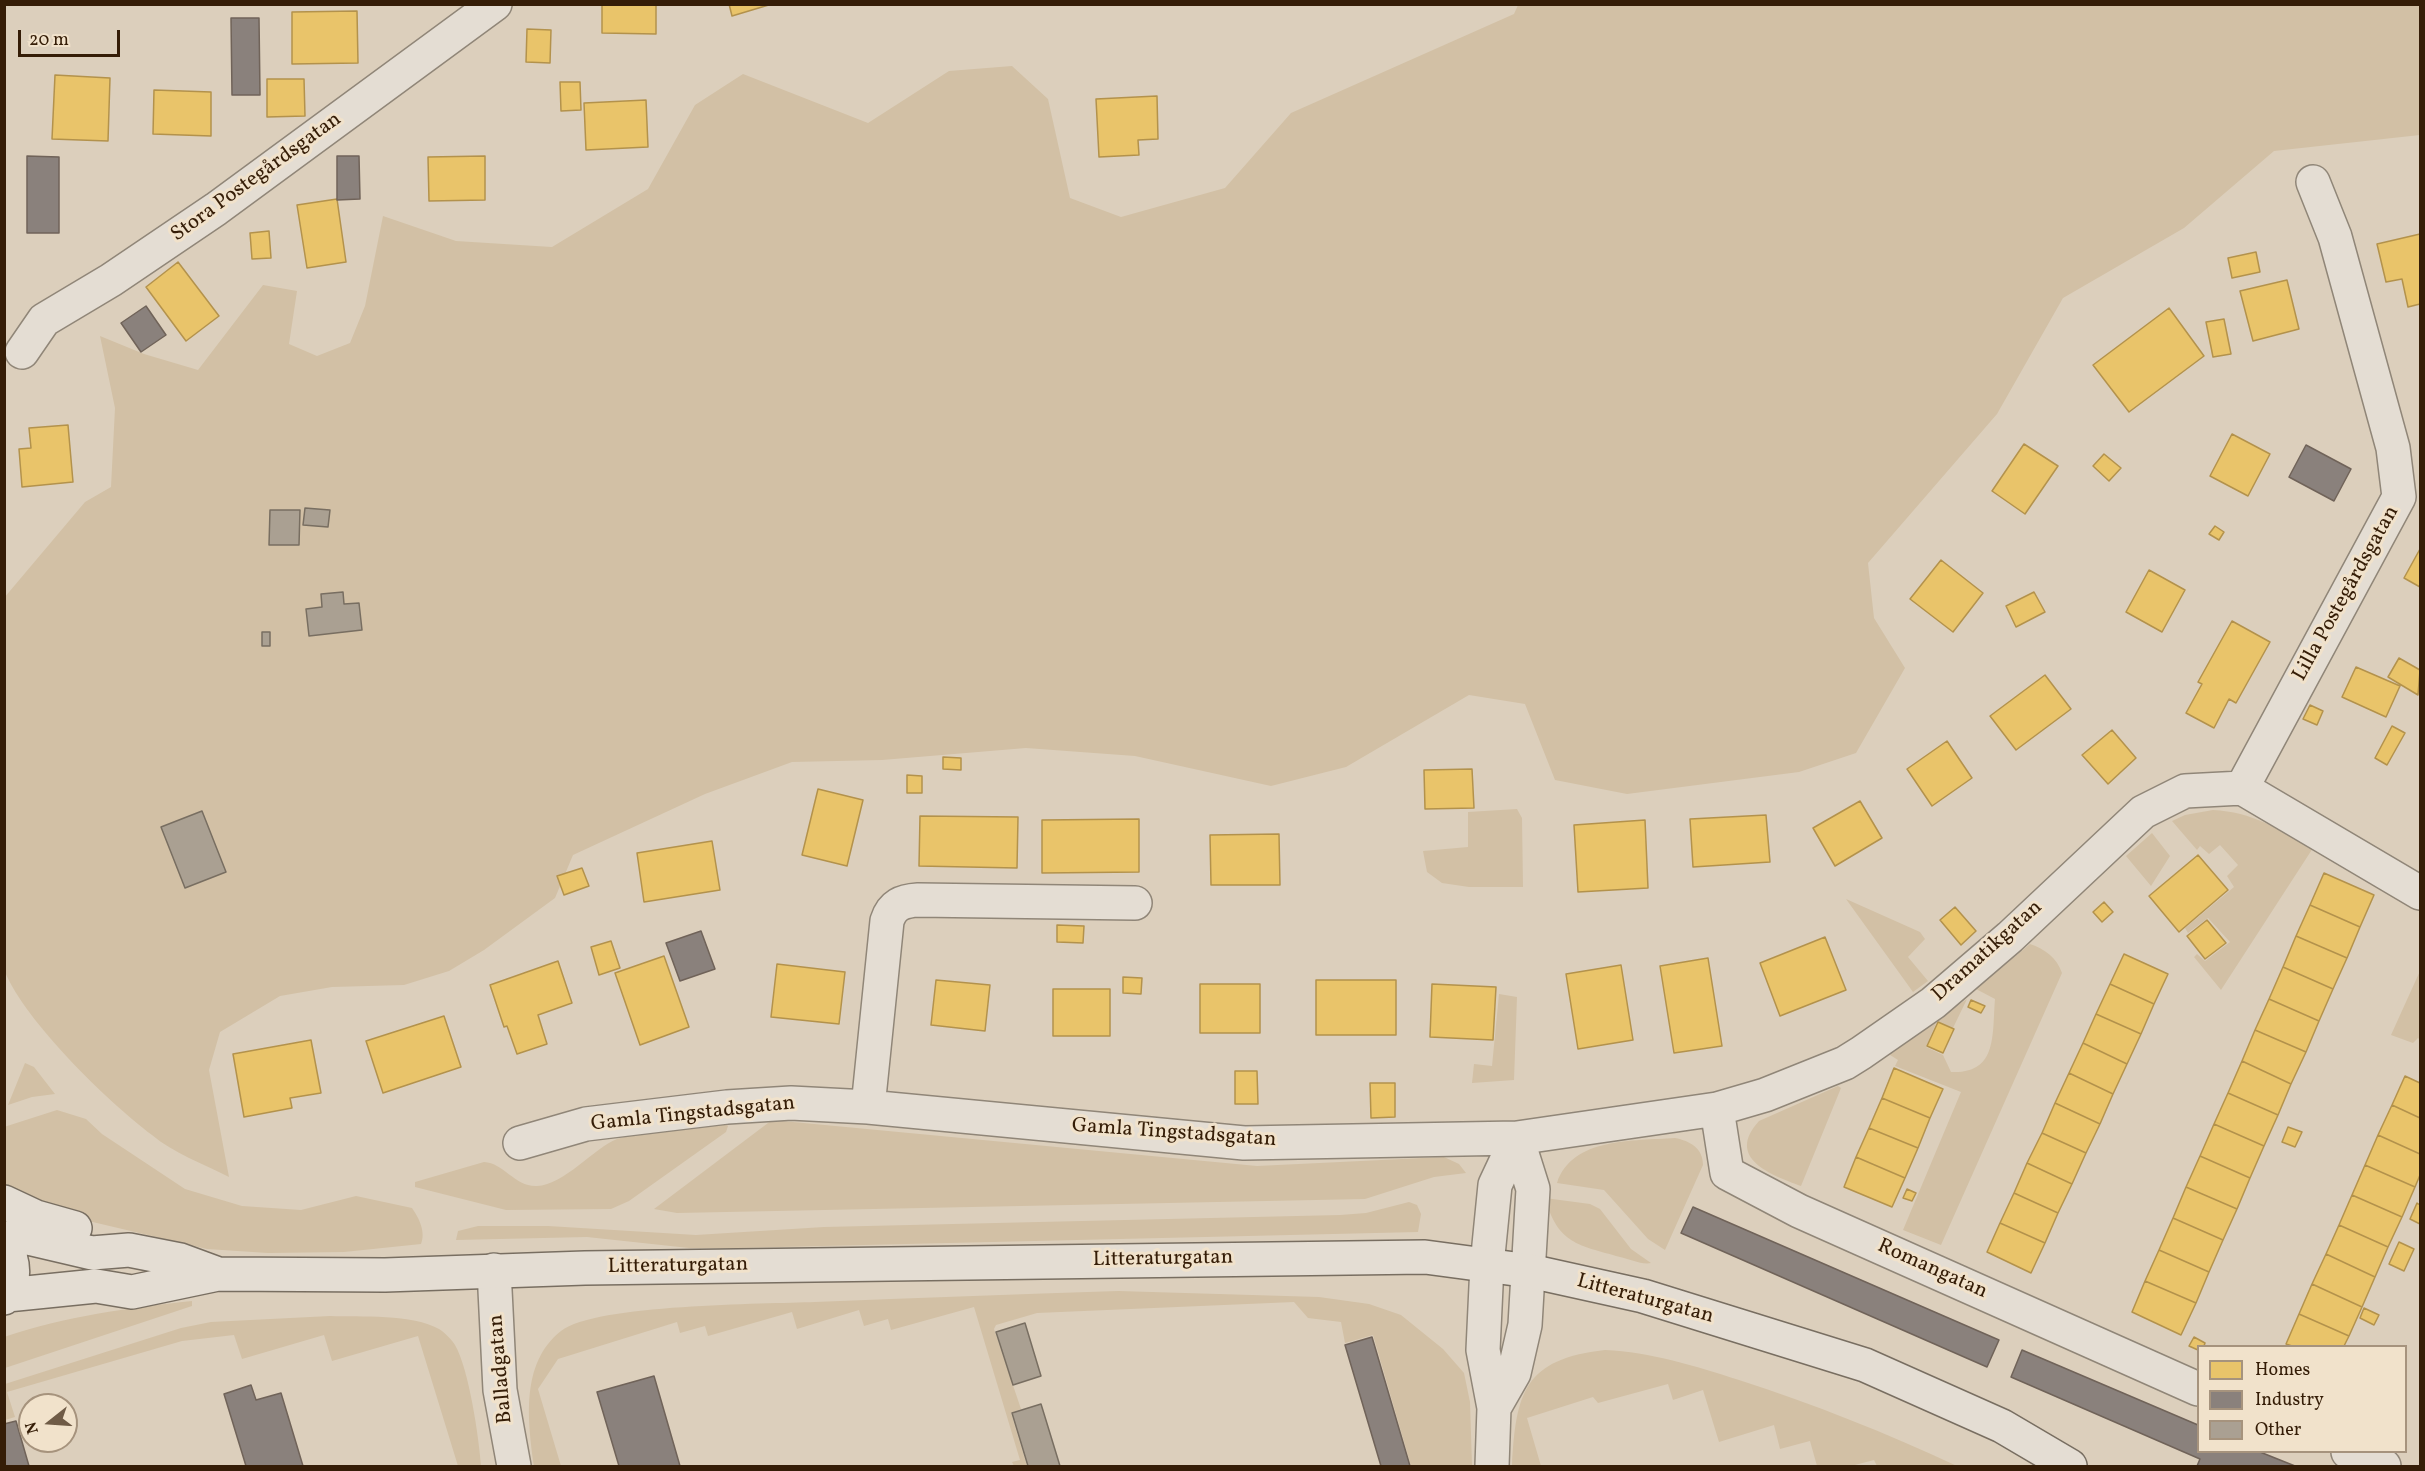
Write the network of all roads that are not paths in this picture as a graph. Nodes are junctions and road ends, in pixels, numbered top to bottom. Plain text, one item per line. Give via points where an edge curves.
1 (495, 4) edge
2 (2313, 182) dead end
3 (22, 352) dead end
4 (2242, 788) junction
5 (2421, 893) edge
6 (1135, 903) dead end
7 (868, 1107) junction
8 (1717, 1109) junction
9 (1517, 1138) junction
10 (520, 1143) dead end
11 (4, 1202) edge
12 (4, 1238) edge
13 (4, 1244) edge
14 (129, 1250) junction
15 (1487, 1265) junction
16 (494, 1270) junction
17 (1530, 1271) junction
18 (219, 1275) junction
19 (6, 1297) edge
20 (2197, 1388) edge
21 (1494, 1408) junction
22 (2350, 1453) edge
23 (514, 1467) edge
24 (1491, 1467) edge
25 (2070, 1467) edge
26 (2384, 1467) edge

1 - 3 street, Stora Postegårdsgatan via 216,209 44,320
2 - 4 street, Lilla Postegårdsgatan via 2335,237 2390,437 2399,497
4 - 5 street
4 - 8 street, Dramatikgatan via 2185,791 2143,812 1933,1003 1845,1063 1765,1095
6 - 7 street via 918,900 894,907 887,921
7 - 9 street, Gamla Tingstadsgatan via 1244,1143
7 - 10 street, Gamla Tingstadsgatan via 792,1103 727,1107 586,1124
8 - 9 street, Dramatikgatan
8 - 20 street, Romangatan via 1727,1173 1799,1211
9 - 15 street via 1495,1185
9 - 17 street via 1533,1189
11 - 14 street, Litteraturgatan via 36,1217 110,1238
12 - 14 street, Litteraturgatan via 28,1238 92,1253
13 - 19 street, Litteraturgatan via 13,1267
14 - 18 street, Litteraturgatan via 180,1260
15 - 16 street, Litteraturgatan via 1425,1257
15 - 17 street, Litteraturgatan
15 - 21 street via 1483,1350
16 - 18 street, Litteraturgatan
16 - 23 street, Balladgatan via 500,1390
17 - 21 street via 1525,1325 1514,1372
17 - 25 street, Litteraturgatan via 1643,1296 1865,1365 2002,1426
18 - 19 street, Litteraturgatan via 132,1292 96,1286
21 - 24 street
22 - 26 street

